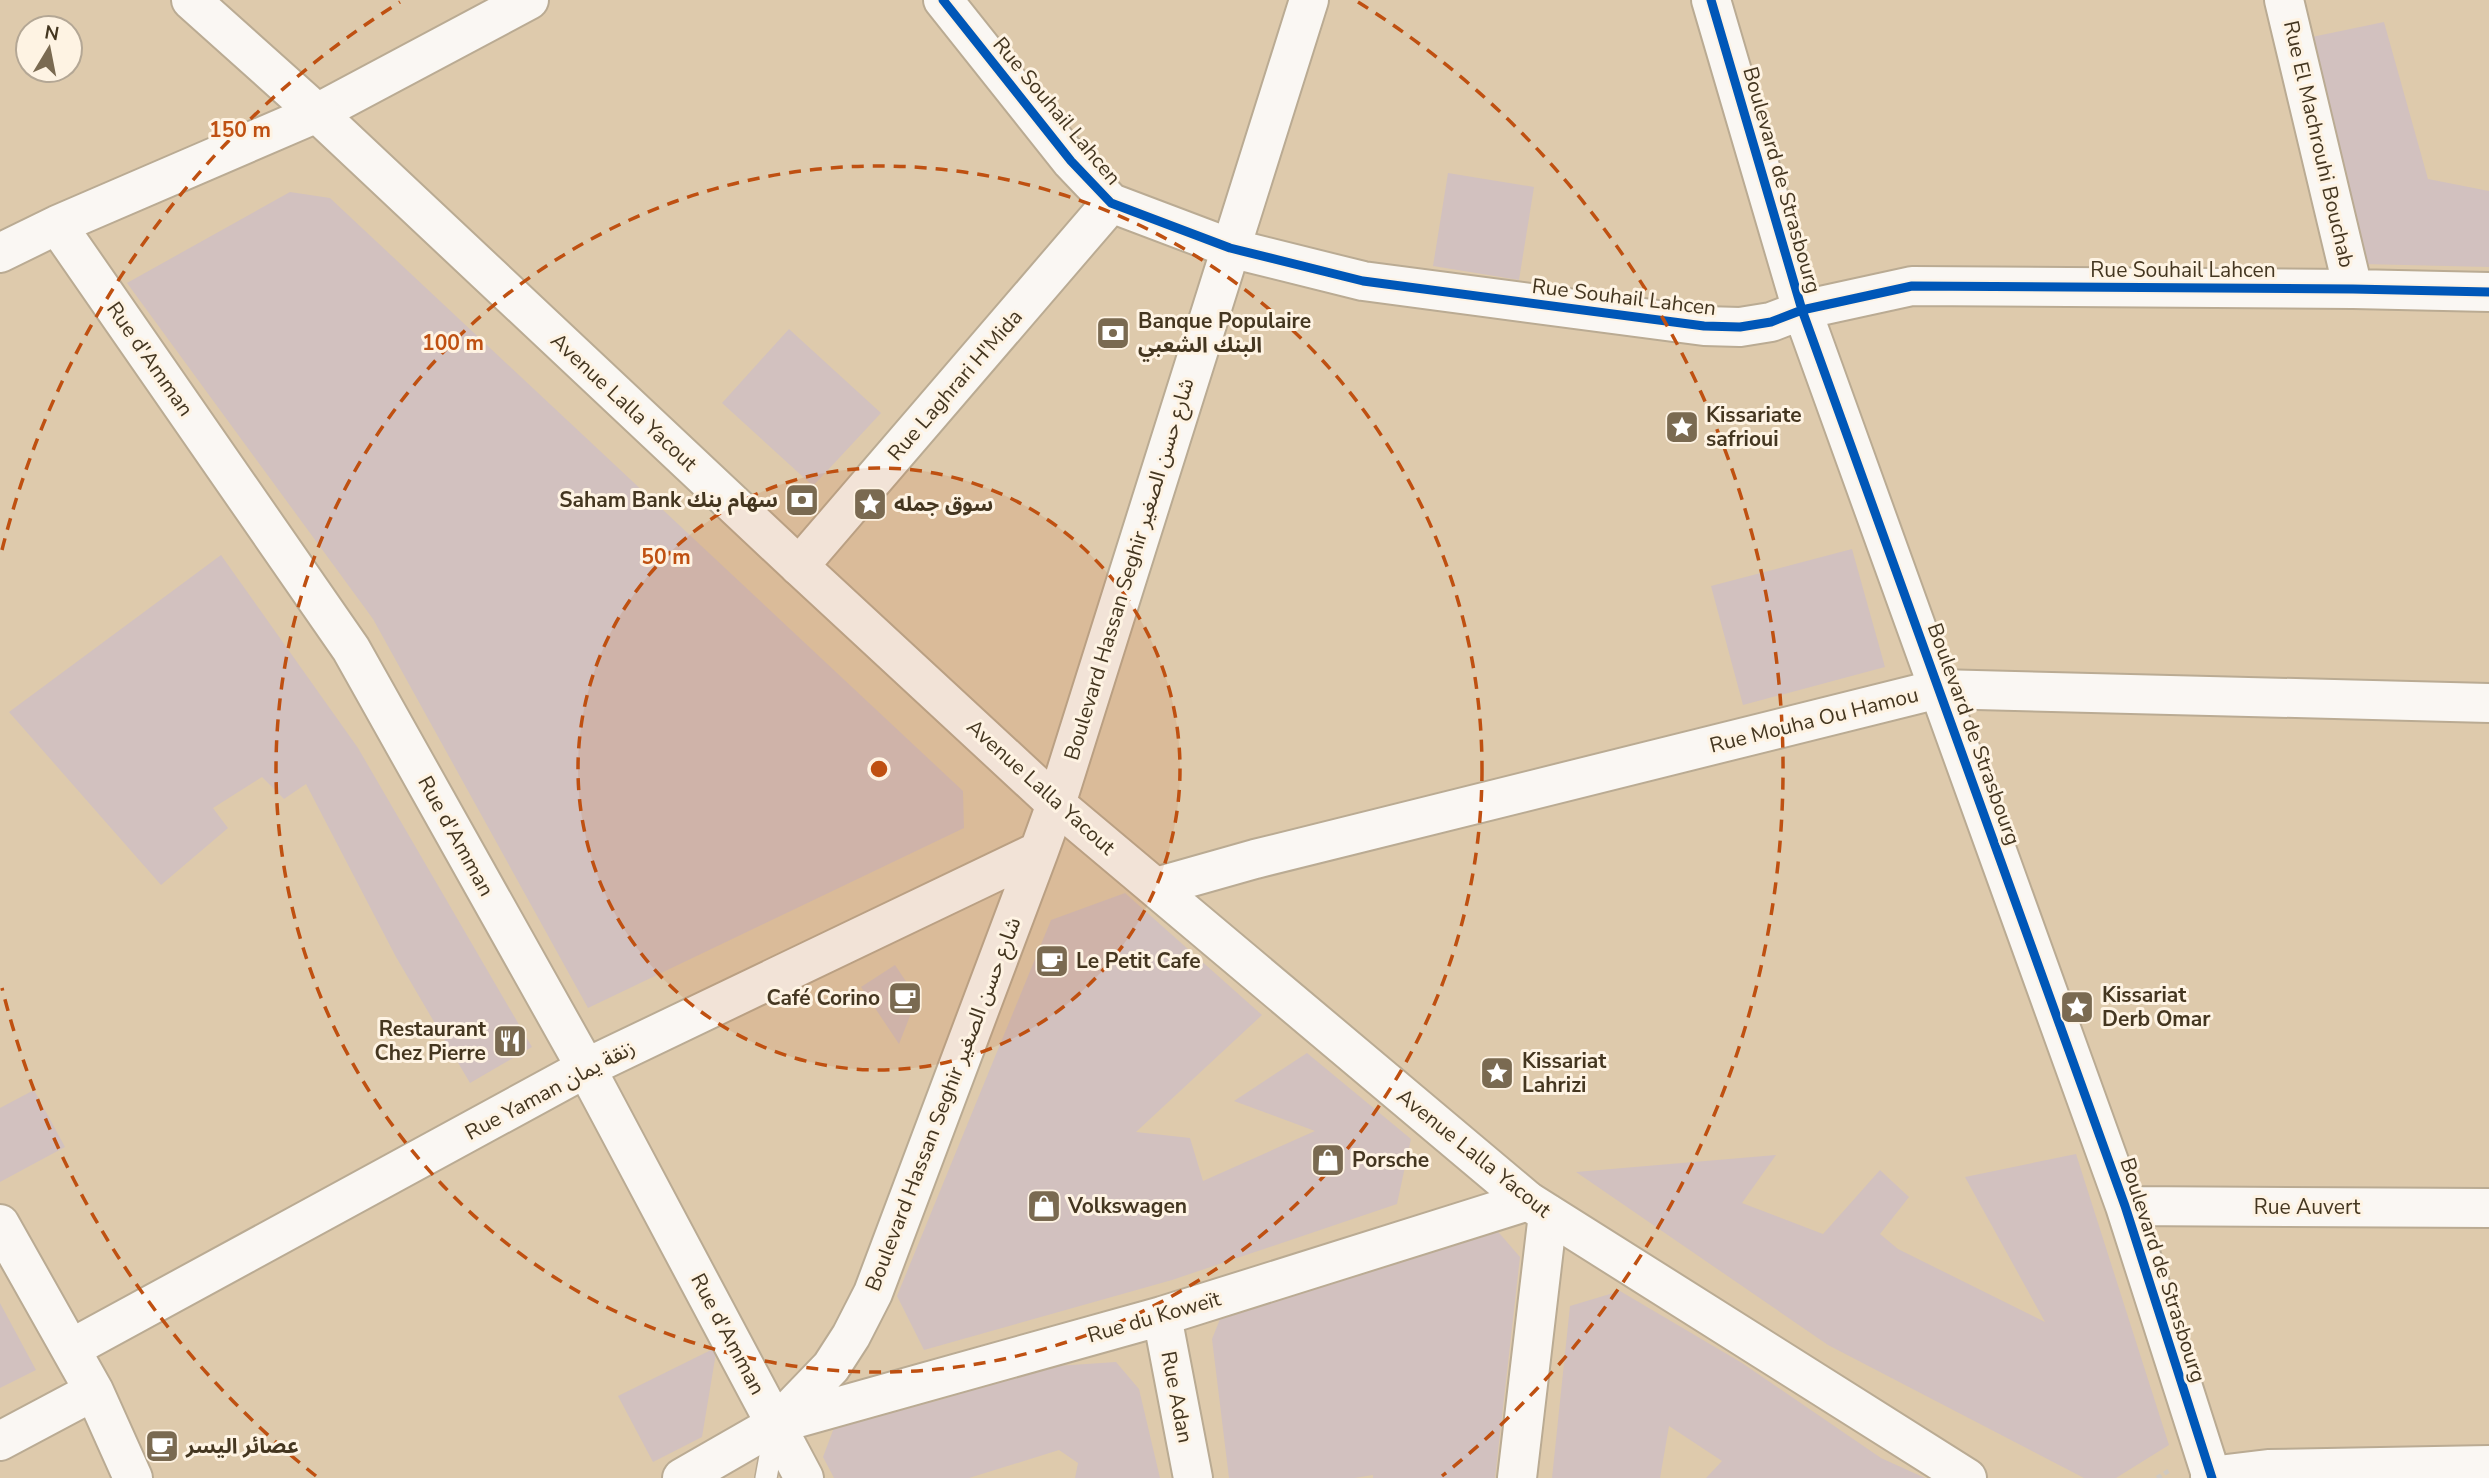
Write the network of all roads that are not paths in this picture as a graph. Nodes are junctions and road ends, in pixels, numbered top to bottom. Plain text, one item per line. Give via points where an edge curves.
1 (191, 0) edge
2 (529, 0) edge
3 (943, 0) edge
4 (1309, 0) edge
5 (1711, 0) edge
6 (2284, 0) edge
7 (317, 113) junction
8 (1111, 203) junction
9 (57, 225) junction
10 (1230, 248) junction
11 (0, 253) edge
12 (2353, 289) junction
13 (2489, 292) edge
14 (1802, 310) junction
15 (799, 566) junction
16 (1938, 689) junction
17 (2489, 703) edge
18 (1056, 804) junction
19 (1039, 851) junction
20 (1156, 887) junction
21 (586, 1068) junction
22 (2126, 1206) junction
23 (1538, 1208) junction
24 (2489, 1208) edge
25 (0, 1224) edge
26 (1162, 1316) junction
27 (72, 1348) junction
28 (94, 1391) junction
29 (776, 1424) junction
30 (0, 1441) edge
31 (2489, 1465) edge
32 (2211, 1477) edge
33 (133, 1478) edge
34 (682, 1478) edge
35 (766, 1478) edge
36 (804, 1478) edge
37 (1193, 1478) edge
38 (1517, 1478) edge
39 (1967, 1478) edge

1 - 7 street, Avenue Lalla Yacout
2 - 7 street
3 - 8 street, Rue Souhail Lahcen via 1071,161
4 - 10 street, Boulevard Hassan Seghir شارع حسن الصغير
5 - 14 street, Boulevard de Strasbourg
6 - 12 street, Rue El Machrouhi Bouchab
7 - 9 street
7 - 15 street, Avenue Lalla Yacout
8 - 10 street, Rue Souhail Lahcen
8 - 15 street, Rue Laghrari H'Mida
9 - 11 street
9 - 21 street, Rue d'Amman via 351,649
10 - 14 street, Rue Souhail Lahcen via 1363,281 1704,326 1771,322
10 - 18 street, Boulevard Hassan Seghir شارع حسن الصغير
12 - 13 street, Rue Souhail Lahcen
12 - 14 street, Rue Souhail Lahcen via 1912,286
14 - 16 street, Boulevard de Strasbourg
15 - 18 street, Avenue Lalla Yacout
16 - 17 street, Rue Mouha Ou Hamou
16 - 20 street, Rue Mouha Ou Hamou
16 - 22 street, Boulevard de Strasbourg
18 - 19 street, Boulevard Hassan Seghir شارع حسن الصغير
18 - 20 street, Avenue Lalla Yacout
19 - 21 street, Rue Yaman زنقة يمان
19 - 29 street, Boulevard Hassan Seghir شارع حسن الصغير via 873,1293 831,1367
20 - 23 street, Avenue Lalla Yacout
21 - 27 street, Rue Yaman زنقة يمان
21 - 29 street, Rue d'Amman
22 - 24 street, Rue Auvert
22 - 32 street, Boulevard de Strasbourg
23 - 26 street, Rue du Koweït
23 - 38 street
23 - 39 street, Avenue Lalla Yacout
25 - 27 street
26 - 29 street, Rue du Koweït
26 - 37 street, Rue Adan
27 - 28 street
28 - 30 street
28 - 33 street
29 - 34 street
29 - 35 lane
29 - 36 street, Rue d'Amman
31 - 32 street via 2268,1469

